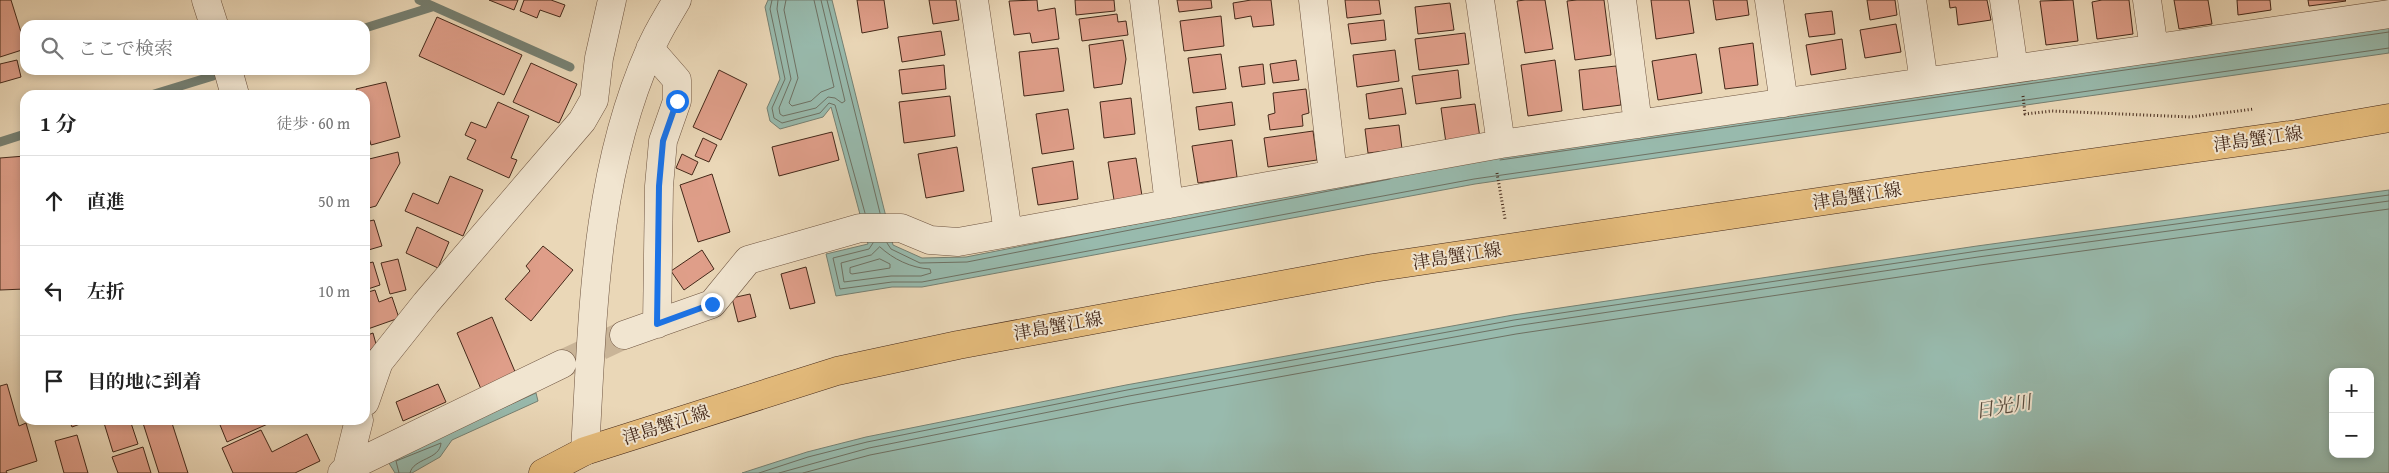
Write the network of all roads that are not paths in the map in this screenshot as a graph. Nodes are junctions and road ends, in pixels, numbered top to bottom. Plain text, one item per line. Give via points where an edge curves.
1 (206, 0) edge
2 (612, 0) edge
3 (677, 0) edge
4 (974, 0) edge
5 (1144, 0) edge
6 (1313, 0) edge
7 (1480, 0) edge
8 (1622, 0) edge
9 (1769, 0) edge
10 (1912, 0) edge
11 (2004, 0) edge
12 (2147, 0) edge
13 (2389, 14) edge
14 (212, 20) edge
15 (650, 49) junction
16 (2154, 49) junction
17 (2014, 69) junction
18 (229, 75) edge
19 (1924, 82) junction
20 (234, 90) edge
21 (1784, 103) junction
22 (2389, 118) edge
23 (1638, 124) junction
24 (1501, 144) junction
25 (1333, 174) junction
26 (1169, 204) junction
27 (1008, 233) junction
28 (657, 324) junction
29 (624, 335) tunnel mouth
30 (562, 364) tunnel mouth
31 (370, 389) edge
32 (358, 425) edge
33 (585, 451) junction
34 (344, 470) edge
35 (543, 473) edge

1 - 14 street
2 - 31 street via 599,58 594,100 582,121 426,303 380,362
3 - 15 street
4 - 27 street
5 - 26 street
6 - 25 street
7 - 24 street
8 - 23 street
9 - 21 street
10 - 19 street
11 - 17 street
12 - 16 street
13 - 16 street
15 - 28 street via 677,80 677,101 663,141 659,186
15 - 33 street via 618,140 605,196 594,295
16 - 17 street
17 - 19 street
18 - 20 street
19 - 21 street
21 - 23 street
22 - 33 main road, 津島蟹江線 via 1374,268 977,341 836,371
23 - 24 street
24 - 25 street
25 - 26 street
26 - 27 street
27 - 28 street via 958,242 930,240 901,228 860,228 748,260 712,304
28 - 29 street
30 - 34 street
32 - 34 street
33 - 35 main road, 津島蟹江線

